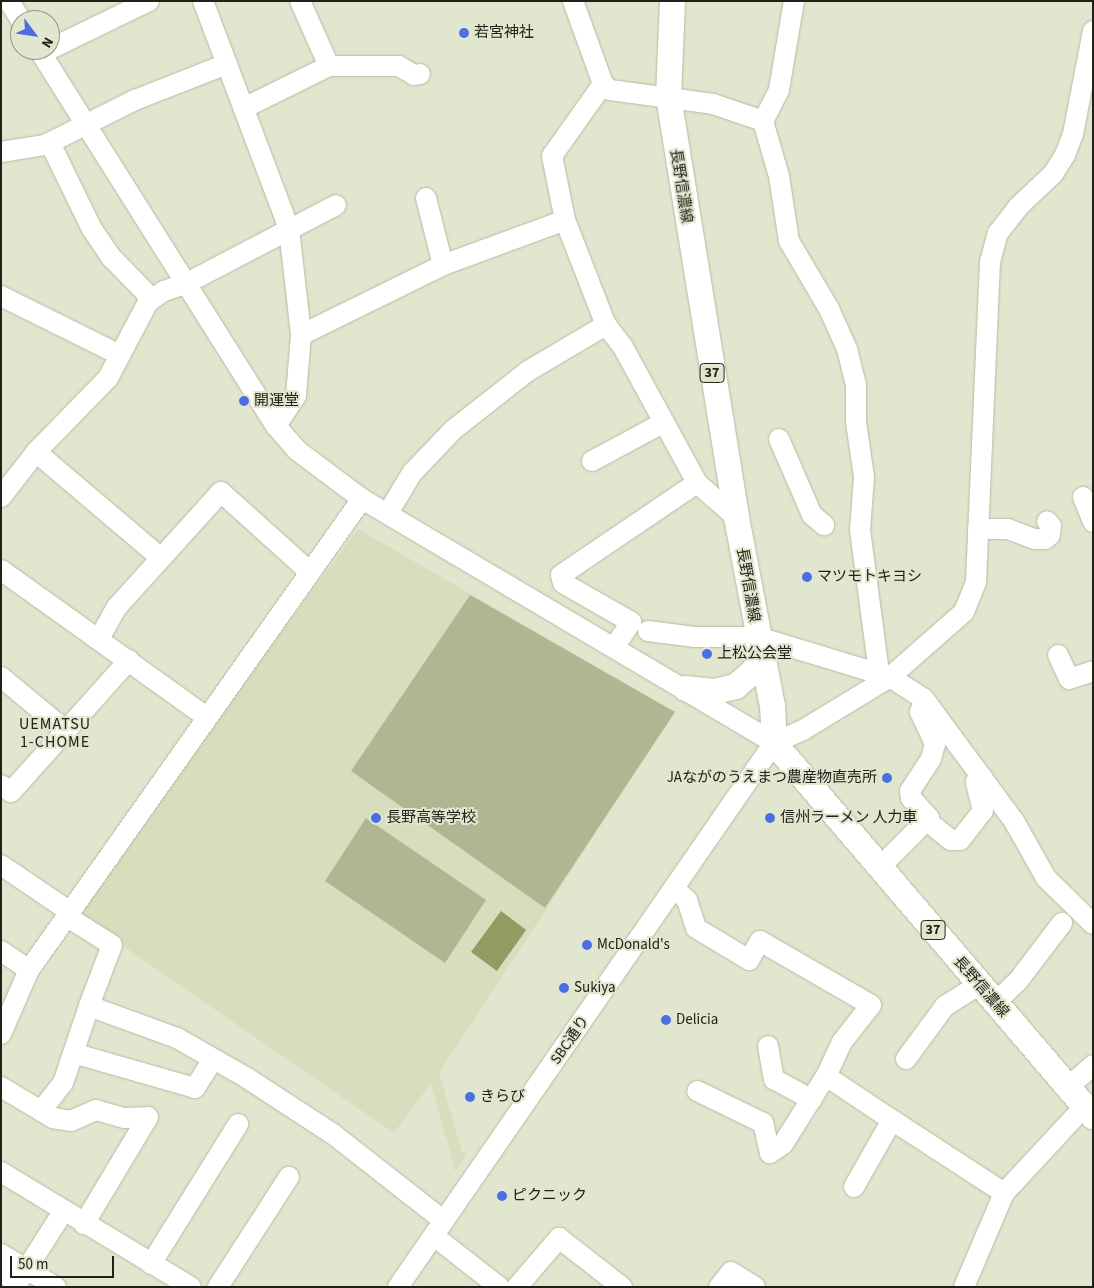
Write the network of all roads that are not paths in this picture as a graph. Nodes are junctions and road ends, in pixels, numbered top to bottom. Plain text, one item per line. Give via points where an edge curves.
1 (149, 1) edge
2 (202, 1) edge
3 (300, 1) edge
4 (573, 1) edge
5 (672, 1) edge
6 (794, 1) edge
7 (1093, 31) edge
8 (60, 43) edge
9 (50, 60) edge
10 (227, 64) junction
11 (329, 66) junction
12 (420, 74) dead end
13 (603, 84) junction
14 (668, 96) junction
15 (244, 108) junction
16 (763, 122) junction
17 (88, 125) junction
18 (50, 143) junction
19 (1, 152) edge
20 (426, 198) dead end
21 (336, 205) dead end
22 (565, 220) junction
23 (289, 230) junction
24 (444, 265) junction
25 (187, 283) junction
26 (1, 296) edge
27 (152, 299) junction
28 (606, 325) junction
29 (302, 335) junction
30 (120, 355) junction
31 (664, 423) junction
32 (276, 426) junction
33 (779, 439) dead end
34 (36, 452) junction
35 (592, 462) dead end
36 (696, 483) junction
37 (1, 497) edge
38 (1083, 497) dead end
39 (362, 498) junction
40 (388, 513) junction
41 (736, 517) junction
42 (1047, 521) dead end
43 (1093, 522) edge
44 (824, 525) dead end
45 (978, 529) junction
46 (161, 558) junction
47 (1, 570) edge
48 (310, 572) junction
49 (648, 631) dead end
50 (99, 639) junction
51 (758, 644) junction
52 (615, 646) junction
53 (1058, 655) dead end
54 (129, 660) junction
55 (1093, 671) edge
56 (885, 675) junction
57 (1, 677) edge
58 (685, 688) junction
59 (924, 699) junction
60 (206, 717) junction
61 (66, 731) junction
62 (774, 743) junction
63 (982, 777) junction
64 (1, 786) edge
65 (926, 820) junction
66 (1, 865) edge
67 (881, 866) junction
68 (674, 888) junction
69 (67, 913) junction
70 (1062, 923) dead end
71 (1092, 923) edge
72 (1, 951) edge
73 (29, 970) junction
74 (987, 994) junction
75 (89, 1006) junction
76 (1, 1034) edge
77 (768, 1046) dead end
78 (73, 1053) junction
79 (213, 1059) junction
80 (906, 1059) dead end
81 (1093, 1065) edge
82 (826, 1076) junction
83 (1, 1087) edge
84 (1068, 1087) junction
85 (697, 1091) dead end
86 (812, 1100) junction
87 (41, 1111) junction
88 (1089, 1112) edge
89 (892, 1120) junction
90 (238, 1124) dead end
91 (1, 1172) edge
92 (289, 1177) dead end
93 (854, 1187) dead end
94 (1004, 1193) junction
95 (63, 1212) junction
96 (84, 1224) junction
97 (439, 1228) junction
98 (1, 1254) edge
99 (151, 1264) junction
100 (15, 1278) edge
101 (56, 1287) edge
102 (191, 1287) edge
103 (218, 1287) edge
104 (398, 1287) edge
105 (499, 1287) edge
106 (517, 1287) edge
107 (622, 1287) edge
108 (719, 1287) edge
109 (755, 1287) edge
110 (964, 1287) edge

1 - 8 street
2 - 10 street
3 - 11 street
4 - 13 street
5 - 14 main road, 長野信濃線 / 37
6 - 16 street via 780,90
7 - 45 street via 1066,155 1053,174 1018,207 998,233 990,262
9 - 17 street
10 - 15 street
10 - 17 street via 135,100
11 - 12 street via 399,66
11 - 15 street
13 - 14 street via 625,94
13 - 22 street via 552,156
14 - 16 street via 713,104
14 - 41 main road, 長野信濃線 / 37
15 - 23 street
16 - 56 street via 779,176 789,241 829,308 847,349 856,384 856,422 864,477 860,530
17 - 18 street
17 - 25 street
18 - 19 street
18 - 27 street via 92,229 111,258
20 - 24 street
21 - 23 street
22 - 24 street
22 - 28 street
23 - 25 street
23 - 29 street
24 - 29 street
25 - 27 street
25 - 32 street
26 - 30 street
27 - 30 street
28 - 31 street via 623,347
28 - 40 street via 528,370 453,430 412,472
29 - 32 street via 296,396
30 - 34 street via 108,378
31 - 35 street
31 - 36 street
32 - 39 street via 319,469
33 - 44 street via 812,515
34 - 37 street
34 - 46 street
36 - 41 street
36 - 52 street via 561,575 563,583 631,622
38 - 43 street
39 - 40 street
39 - 48 street
40 - 52 street
41 - 51 main road, 長野信濃線 / 37
42 - 45 street via 1051,526 1050,535 1044,539 1034,539 1008,529
45 - 56 street via 976,582 964,612
46 - 48 street via 221,492
46 - 50 street via 117,607
47 - 50 street
48 - 60 street
49 - 51 street
50 - 54 street
51 - 56 street
51 - 58 main road via 754,670 735,686 714,691
51 - 62 main road, 長野信濃線 / 37 via 772,705
52 - 58 street
53 - 55 street via 1069,679
54 - 60 street
54 - 61 street
56 - 59 street
56 - 62 street via 802,730
57 - 61 street
58 - 62 street
59 - 63 street
59 - 65 street via 920,712 935,744 930,759 910,791 911,798 929,818
60 - 69 street
61 - 64 street via 11,792
62 - 67 main road, 長野信濃線 / 37
62 - 68 street, SBC通り
63 - 65 street via 976,782 983,811 960,840 951,840
63 - 71 street via 1014,821 1046,878
65 - 67 street
66 - 69 street
67 - 74 main road, 長野信濃線 / 37
68 - 82 street via 687,900 696,928 749,960 760,941 870,1005 842,1042
68 - 97 street, SBC通り
69 - 73 street
69 - 75 street via 112,945
70 - 74 street via 1018,981
72 - 73 street
73 - 76 street
74 - 80 street via 945,1006
74 - 84 main road, 長野信濃線 / 37
75 - 78 street
75 - 79 street via 177,1038
77 - 86 street via 774,1079
78 - 79 street via 196,1088
78 - 87 street via 63,1083
79 - 97 street via 332,1134
81 - 84 street
82 - 86 street
82 - 89 street
83 - 87 street
84 - 88 main road, 長野信濃線 / 37
85 - 86 street via 763,1123 770,1153 783,1144
87 - 96 street via 71,1121 96,1110 124,1118 148,1117
88 - 94 street
89 - 93 street
89 - 94 street
90 - 99 street
91 - 95 street
92 - 103 street
94 - 110 street
95 - 96 street
95 - 100 street
96 - 99 street
97 - 104 street, SBC通り
97 - 105 street
98 - 100 street
99 - 102 street
100 - 101 street
106 - 107 street via 559,1238
108 - 109 street via 731,1272

